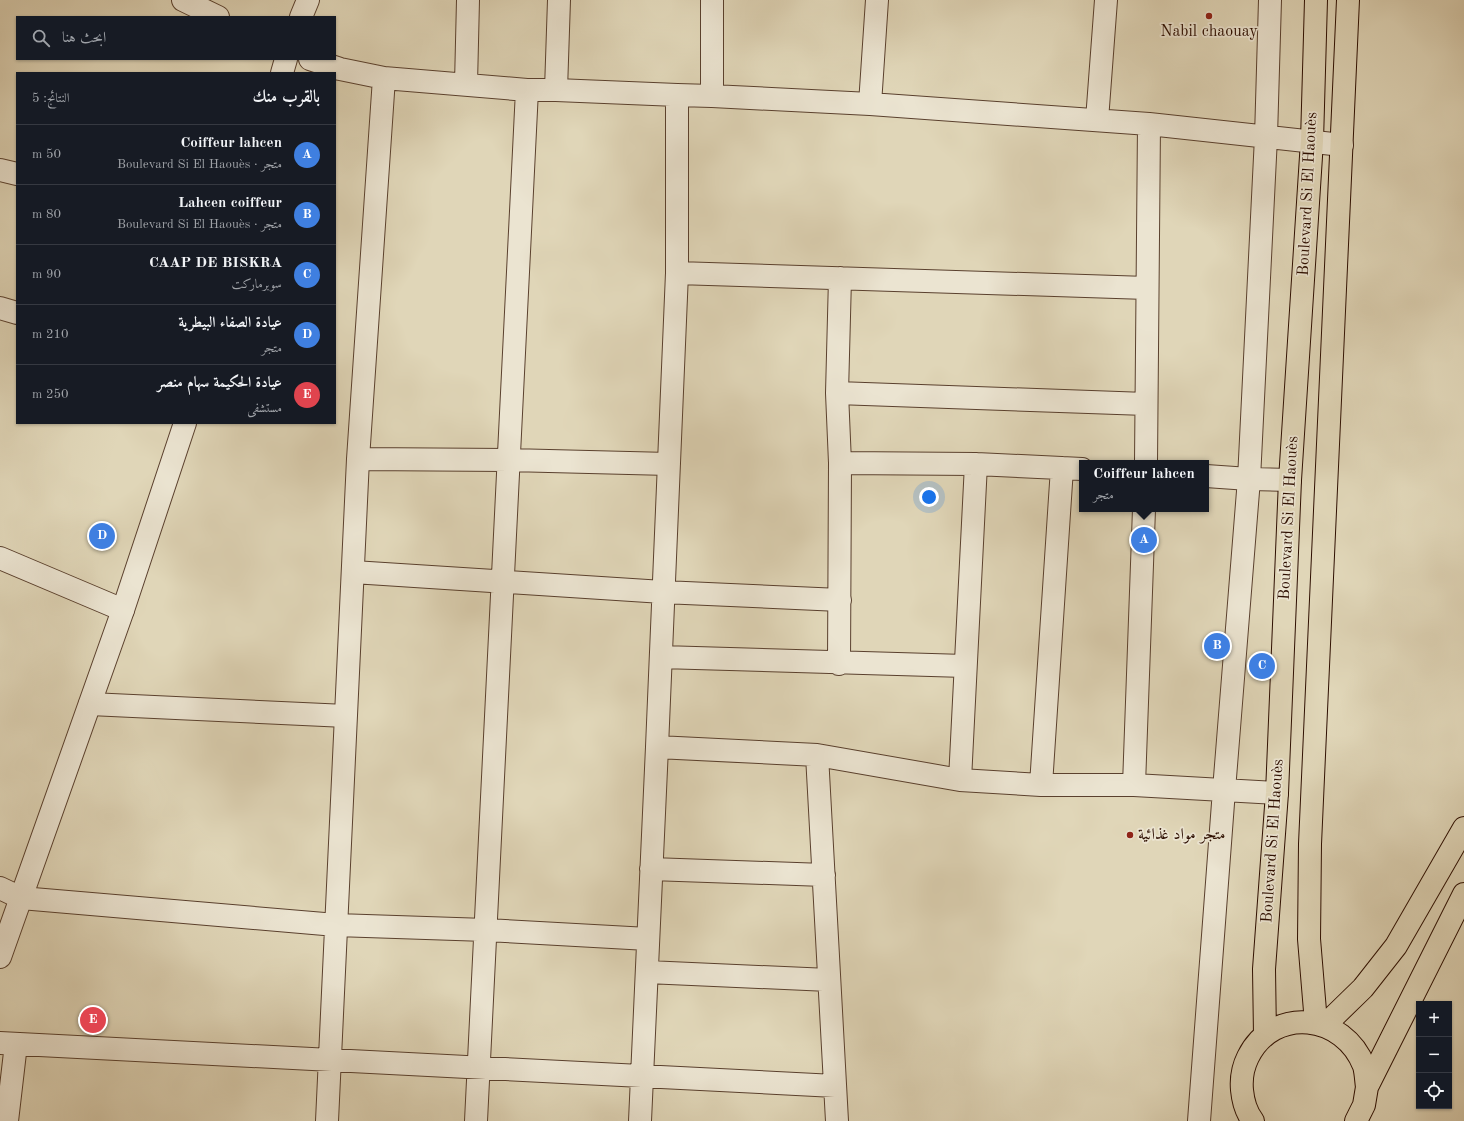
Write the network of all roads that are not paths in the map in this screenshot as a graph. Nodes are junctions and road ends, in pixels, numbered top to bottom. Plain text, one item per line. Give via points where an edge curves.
1 (183, 0) edge
2 (308, 0) edge
3 (468, 0) edge
4 (559, 0) edge
5 (712, 0) edge
6 (877, 0) edge
7 (1106, 0) edge
8 (1270, 0) edge
9 (1316, 0) edge
10 (1348, 0) edge
11 (216, 16) edge
12 (301, 16) edge
13 (286, 60) edge
14 (313, 60) edge
15 (282, 72) edge
16 (384, 78) junction
17 (466, 84) junction
18 (527, 90) junction
19 (556, 90) junction
20 (677, 96) junction
21 (712, 96) junction
22 (870, 104) junction
23 (1097, 120) junction
24 (1150, 124) junction
25 (1266, 137) junction
26 (1312, 141) junction
27 (1342, 145) junction
28 (0, 170) edge
29 (16, 174) edge
30 (677, 273) junction
31 (840, 278) junction
32 (1147, 288) junction
33 (0, 308) edge
34 (16, 313) edge
35 (837, 393) junction
36 (1146, 404) junction
37 (185, 424) edge
38 (358, 459) junction
39 (509, 460) junction
40 (1146, 460) edge
41 (840, 463) junction
42 (669, 464) junction
43 (976, 464) junction
44 (1072, 468) edge
45 (1209, 476) edge
46 (1250, 479) junction
47 (1290, 480) junction
48 (1144, 512) edge
49 (0, 558) edge
50 (353, 572) junction
51 (503, 581) junction
52 (663, 592) junction
53 (840, 600) junction
54 (123, 610) junction
55 (661, 657) junction
56 (839, 664) junction
57 (965, 666) junction
58 (90, 704) junction
59 (346, 716) junction
60 (657, 747) junction
61 (817, 755) junction
62 (960, 780) junction
63 (1041, 785) junction
64 (1134, 785) junction
65 (1224, 790) junction
66 (1277, 793) junction
67 (1464, 828) edge
68 (652, 869) junction
69 (824, 874) junction
70 (0, 888) edge
71 (1464, 894) edge
72 (21, 898) junction
73 (336, 925) junction
74 (486, 930) junction
75 (648, 939) junction
76 (0, 957) edge
77 (647, 972) junction
78 (829, 980) junction
79 (1320, 1024) junction
80 (1265, 1035) junction
81 (8, 1043) edge
82 (330, 1060) junction
83 (479, 1067) junction
84 (642, 1076) junction
85 (835, 1086) junction
86 (1367, 1087) junction
87 (7, 1121) edge
88 (327, 1121) edge
89 (476, 1121) edge
90 (640, 1121) edge
91 (837, 1121) edge
92 (1199, 1121) edge
93 (1253, 1121) edge
94 (1356, 1121) edge

1 - 11 street
2 - 12 street
3 - 17 street
4 - 19 street
5 - 21 street
6 - 22 street
7 - 23 street
8 - 25 street
9 - 26 main road, Boulevard Si El Haouès
10 - 27 main road, Boulevard Si El Haouès
13 - 15 street
14 - 16 street via 340,69
16 - 17 street
16 - 38 street
17 - 18 street
18 - 19 street
18 - 39 street
19 - 20 street
20 - 21 street
20 - 30 street
21 - 22 street
22 - 23 street
23 - 24 street
24 - 25 street
24 - 32 street
25 - 26 street
25 - 46 street
26 - 27 street
26 - 47 main road, Boulevard Si El Haouès
27 - 79 main road, Boulevard Si El Haouès via 1310,844 1309,939
28 - 29 street
30 - 31 street
30 - 42 street
31 - 32 street
31 - 35 street
32 - 36 street
33 - 34 street
35 - 36 street
35 - 41 street
36 - 40 street
37 - 54 street
38 - 39 street
38 - 50 street
39 - 42 street
39 - 51 street
41 - 43 street
41 - 53 street
42 - 52 street
43 - 44 street
43 - 57 street
44 - 63 street
45 - 46 street
46 - 47 street
46 - 65 street
47 - 66 main road, Boulevard Si El Haouès
48 - 64 street
49 - 54 street
50 - 51 street
50 - 59 street
51 - 52 street
51 - 74 street
52 - 53 street
52 - 55 street
53 - 56 street
54 - 58 street
55 - 56 street
55 - 60 street
56 - 57 street
57 - 62 street
58 - 59 street
58 - 72 street
59 - 73 street
60 - 61 street
60 - 68 street
61 - 62 street
61 - 69 street
62 - 63 street
63 - 64 street
64 - 65 street
65 - 66 street
65 - 92 street
66 - 80 main road, Boulevard Si El Haouès via 1264,969
67 - 79 main road via 1396,946 1363,988
68 - 69 street
68 - 75 street
69 - 78 street
70 - 72 street
71 - 86 main road
72 - 73 street
72 - 76 street
73 - 74 street
73 - 82 street
74 - 75 street
74 - 83 street
75 - 77 street
77 - 78 street
77 - 84 street
78 - 85 street
79 - 80 main road via 1298,1022 1280,1026
79 - 86 main road via 1342,1035 1356,1049 1365,1068
80 - 93 main road via 1253,1049 1245,1065 1241,1083 1243,1100
81 - 82 street
81 - 87 street
82 - 83 street
82 - 88 street
83 - 84 street
83 - 89 street
84 - 85 street
84 - 90 street
85 - 91 street
86 - 94 main road via 1364,1105

